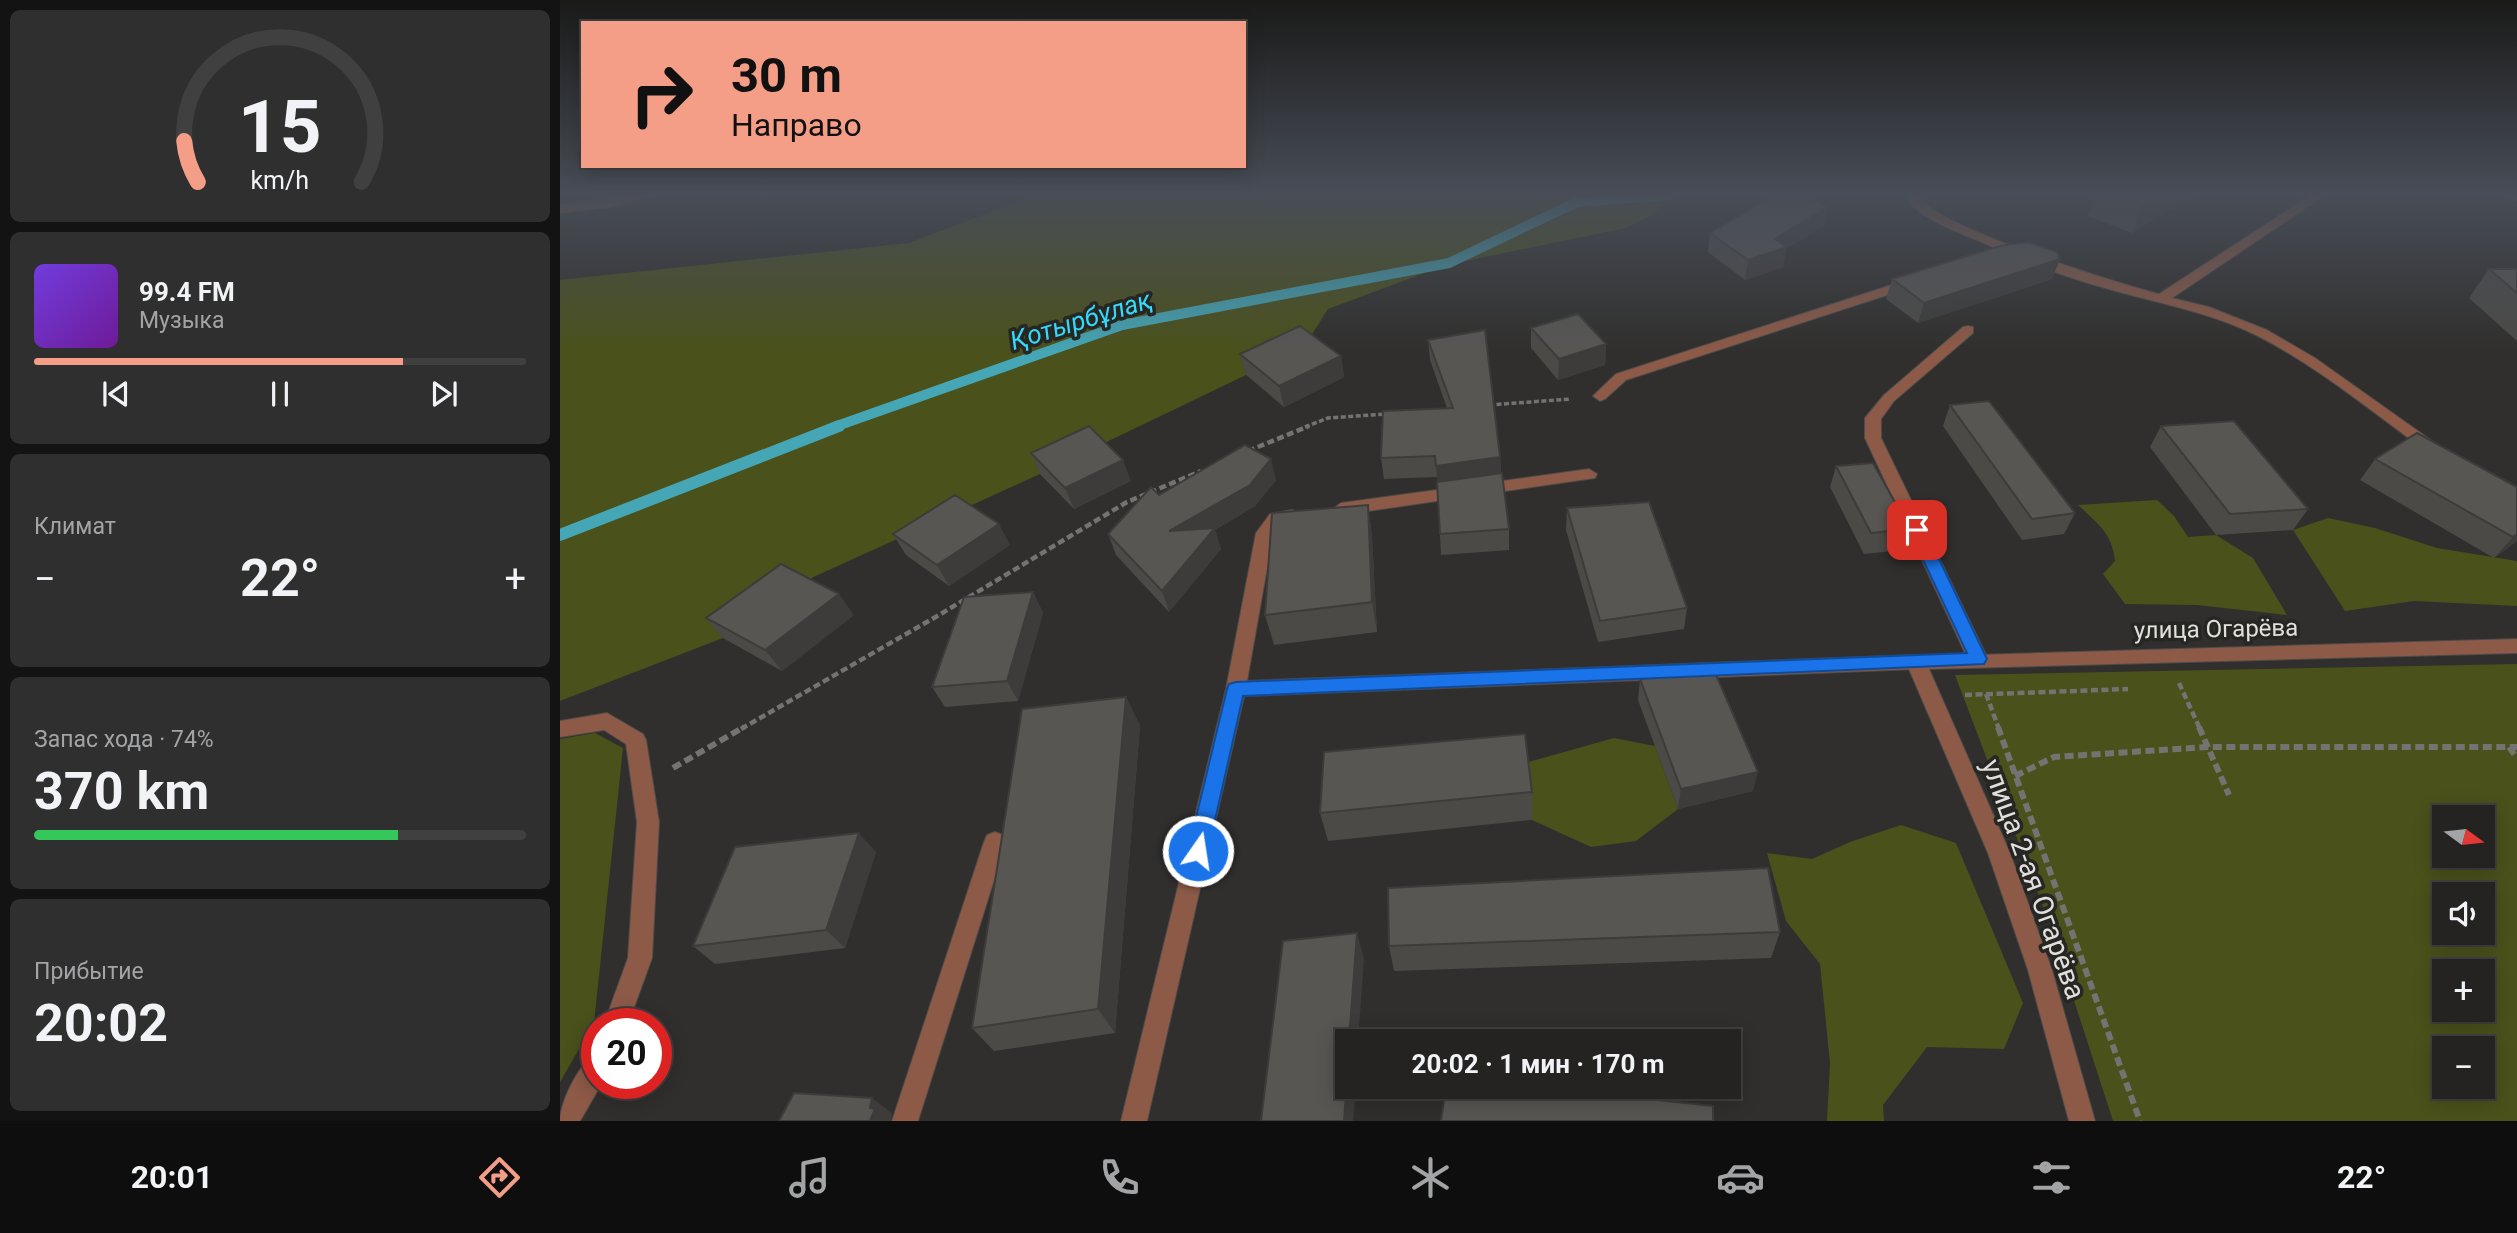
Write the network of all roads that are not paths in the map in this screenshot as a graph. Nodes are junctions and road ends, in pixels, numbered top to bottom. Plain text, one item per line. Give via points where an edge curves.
1 (2004, 247) edge
2 (2240, 247) edge
3 (2022, 255) junction
4 (1990, 259) edge
5 (1921, 279) edge
6 (2161, 299) junction
7 (1968, 330) dead end
8 (1600, 396) road end
9 (2449, 458) edge
10 (1589, 474) dead end
11 (2517, 646) edge
12 (1978, 659) junction
13 (1916, 662) junction
14 (1236, 689) junction
15 (560, 729) edge
16 (995, 842) dead end
17 (621, 1008) edge
18 (581, 1095) edge
19 (566, 1121) edge
20 (905, 1121) edge
21 (1134, 1121) edge
22 (2082, 1121) edge

1 - 3 street
2 - 6 street
3 - 4 street
3 - 6 street
5 - 8 street via 1621,377
6 - 9 street via 2262,333
7 - 12 street via 1872,418 1873,438
10 - 14 street via 1276,518 1265,533
11 - 12 street, улица Огарёва
12 - 13 street, улица Огарёва
13 - 14 street, улица Огарёва
13 - 22 street, улица 2-ая Огарёва via 1999,853 2040,970
14 - 21 street
15 - 17 street via 607,721 636,740 648,822 640,958
16 - 20 street
18 - 19 street

